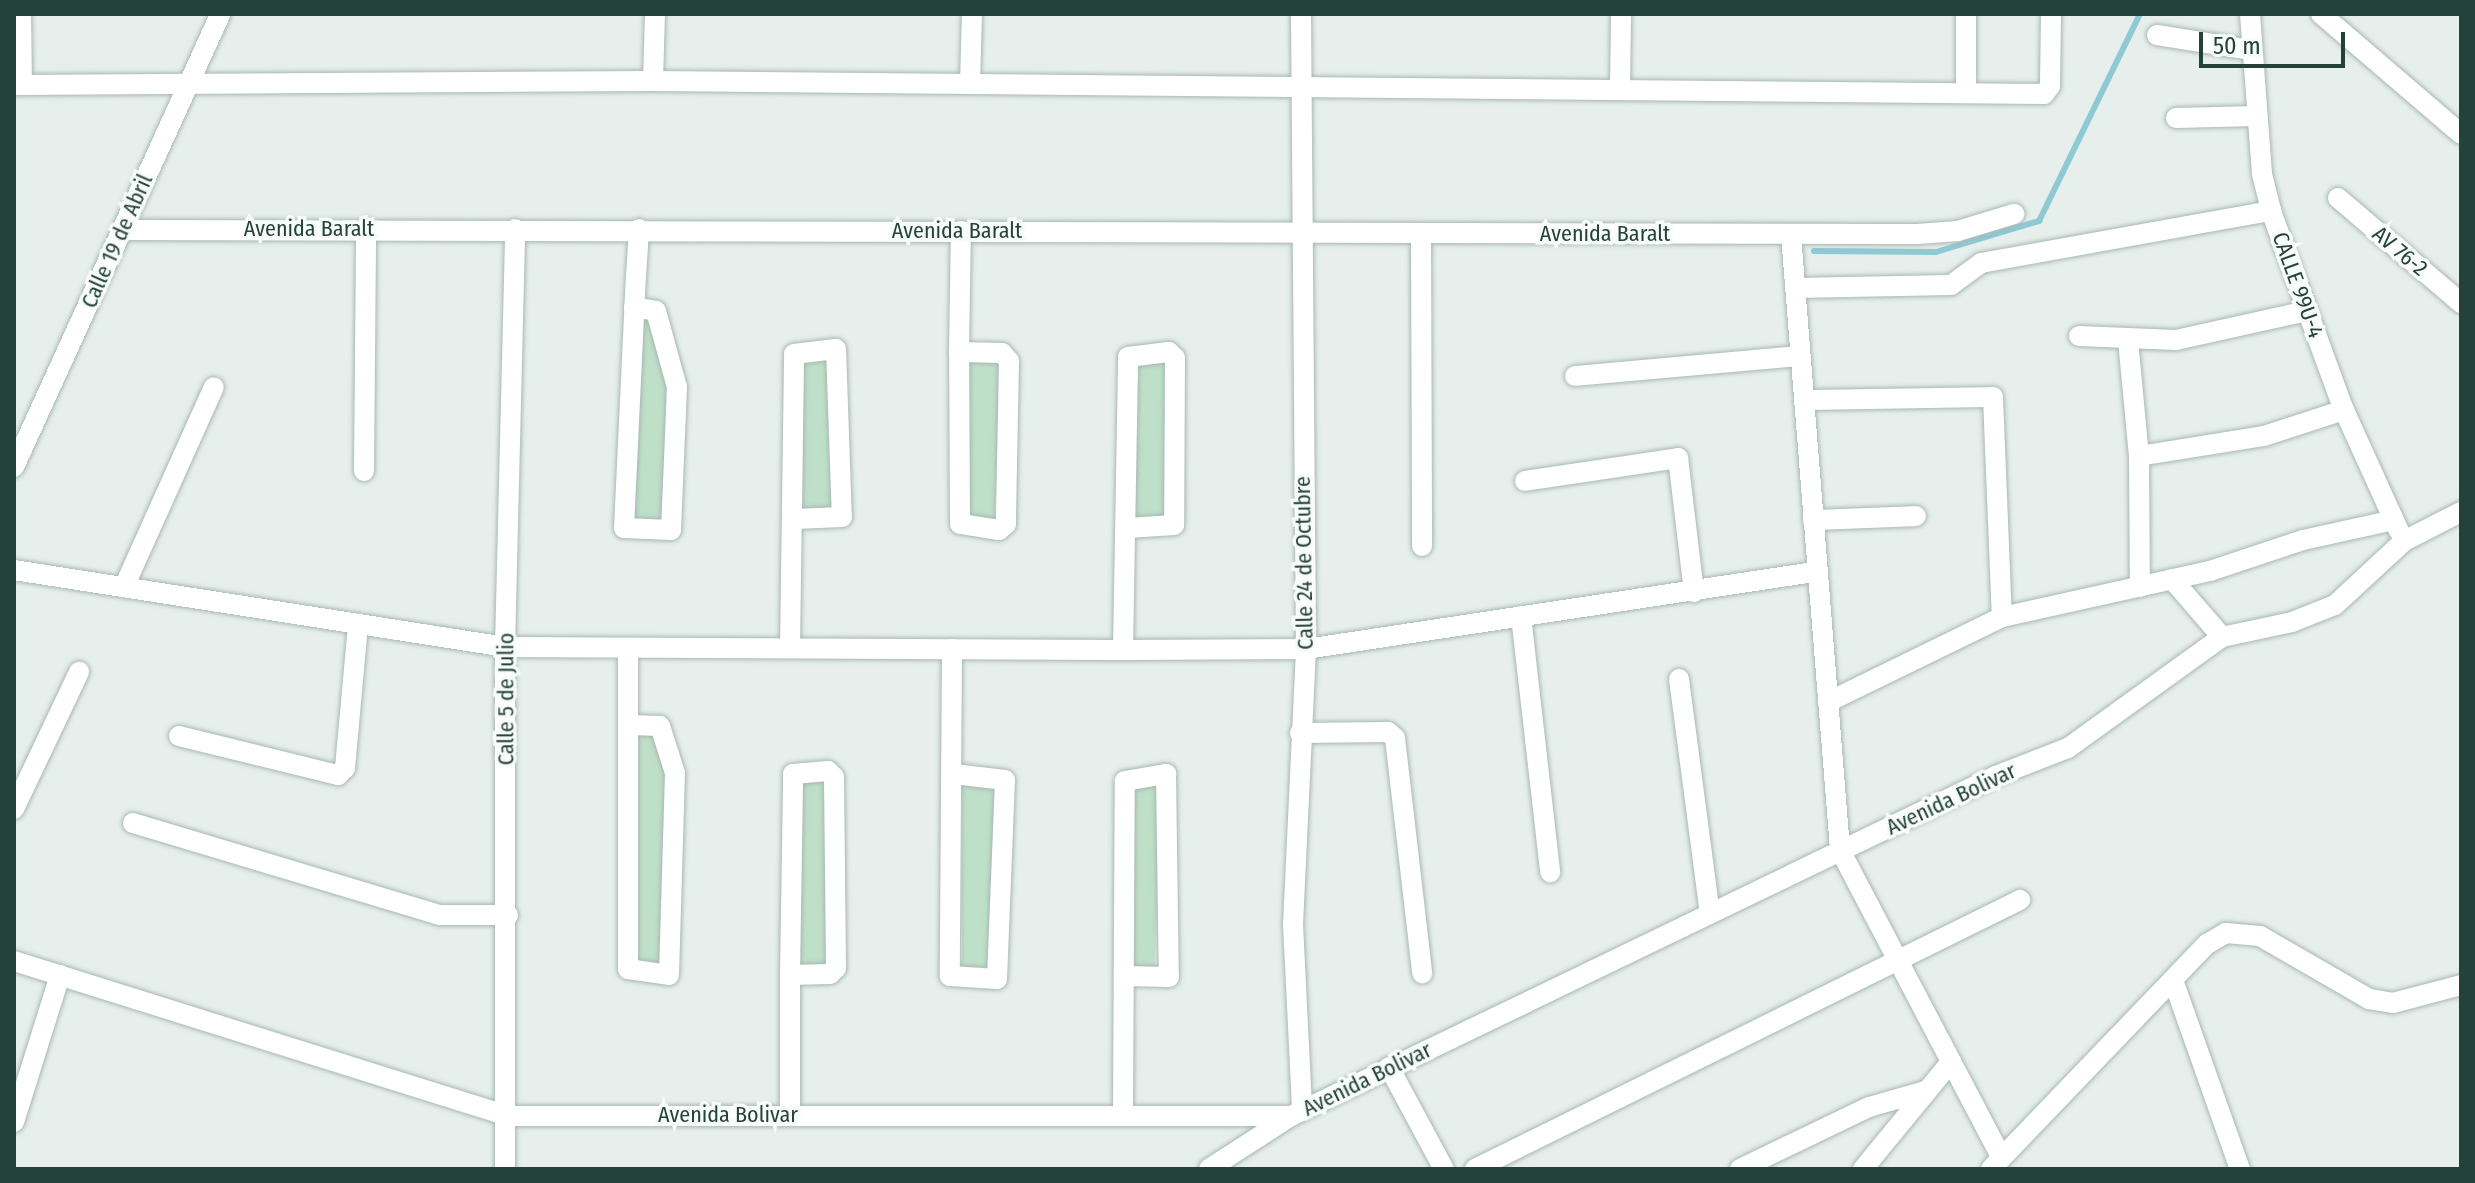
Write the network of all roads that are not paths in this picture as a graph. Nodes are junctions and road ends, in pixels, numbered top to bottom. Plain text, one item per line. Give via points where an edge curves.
1 (220, 14) edge
2 (655, 14) edge
3 (972, 14) edge
4 (1301, 14) edge
5 (1621, 14) edge
6 (1966, 14) edge
7 (2051, 14) edge
8 (2250, 14) edge
9 (2321, 14) edge
10 (24, 20) edge
11 (2157, 35) dead end
12 (2252, 50) junction
13 (189, 80) junction
14 (653, 81) junction
15 (970, 84) junction
16 (18, 85) edge
17 (1301, 87) junction
18 (1620, 88) junction
19 (1966, 88) junction
20 (2256, 116) junction
21 (2176, 118) dead end
22 (2461, 134) edge
23 (2338, 198) dead end
24 (2271, 211) junction
25 (2014, 214) dead end
26 (366, 228) junction
27 (515, 229) junction
28 (639, 229) junction
29 (123, 230) junction
30 (961, 231) junction
31 (1299, 232) junction
32 (1421, 233) junction
33 (1791, 235) junction
34 (1795, 288) junction
35 (2461, 303) edge
36 (634, 307) junction
37 (2307, 311) junction
38 (2079, 336) dead end
39 (2128, 340) junction
40 (959, 352) junction
41 (1800, 356) junction
42 (1575, 376) dead end
43 (214, 387) dead end
44 (1804, 400) junction
45 (2344, 410) junction
46 (2139, 456) junction
47 (14, 467) edge
48 (364, 471) dead end
49 (1525, 481) dead end
50 (2461, 512) edge
51 (1916, 516) dead end
52 (795, 519) junction
53 (1813, 520) junction
54 (2394, 520) junction
55 (1128, 528) junction
56 (2404, 541) junction
57 (1422, 546) dead end
58 (14, 570) edge
59 (1814, 572) junction
60 (2172, 579) junction
61 (124, 587) junction
62 (2140, 587) junction
63 (1694, 592) junction
64 (1521, 616) junction
65 (2002, 617) junction
66 (358, 624) junction
67 (2222, 637) junction
68 (505, 647) junction
69 (628, 648) junction
70 (790, 648) junction
71 (952, 649) junction
72 (1306, 649) junction
73 (1123, 650) junction
74 (79, 672) dead end
75 (1679, 679) dead end
76 (1828, 702) junction
77 (630, 725) junction
78 (1300, 733) junction
79 (179, 736) dead end
80 (953, 774) junction
81 (14, 809) edge
82 (133, 823) dead end
83 (1840, 850) junction
84 (1550, 872) dead end
85 (2020, 900) dead end
86 (1710, 913) junction
87 (508, 915) junction
88 (14, 961) edge
89 (1900, 963) junction
90 (1422, 973) dead end
91 (60, 975) junction
92 (790, 975) junction
93 (1124, 976) junction
94 (2173, 980) junction
95 (2461, 985) edge
96 (1951, 1062) junction
97 (1389, 1067) junction
98 (1925, 1091) junction
99 (1123, 1113) junction
100 (1297, 1114) junction
101 (790, 1115) junction
102 (508, 1116) junction
103 (15, 1122) edge
104 (1996, 1163) edge
105 (505, 1169) edge
106 (1209, 1169) edge
107 (1444, 1169) edge
108 (1475, 1169) edge
109 (1740, 1169) edge
110 (1863, 1169) edge
111 (2240, 1169) edge

1 - 13 street, Calle 19 de Abril
2 - 14 street
3 - 15 street
4 - 17 street, Calle 24 de Octubre
5 - 18 street
6 - 19 street
7 - 19 street via 2049,92
8 - 12 street, CALLE 99U-4
9 - 22 street
10 - 16 street
11 - 12 street
12 - 20 street, CALLE 99U-4
13 - 14 street
13 - 16 street
13 - 29 street, Calle 19 de Abril
14 - 15 street
15 - 17 street
17 - 18 street
17 - 31 street, Calle 24 de Octubre
18 - 19 street
20 - 21 street
20 - 24 street, CALLE 99U-4
23 - 35 street, AV 76-2
24 - 34 street via 1981,263 1951,285
24 - 37 street, CALLE 99U-4
25 - 33 street, Avenida Baralt via 1958,231
26 - 27 street, Avenida Baralt
26 - 29 street, Avenida Baralt
26 - 48 street
27 - 28 street, Avenida Baralt
27 - 68 street, Calle 5 de Julio
28 - 30 street, Avenida Baralt
28 - 36 street
29 - 47 street, Calle 19 de Abril
30 - 31 street, Avenida Baralt
30 - 40 street
31 - 32 street, Avenida Baralt
31 - 72 street, Calle 24 de Octubre
32 - 33 street, Avenida Baralt
32 - 57 street
33 - 34 street
34 - 41 street
36 - 36 street via 624,528 671,530 677,387 656,311
37 - 39 street via 2221,335
37 - 45 street, CALLE 99U-4
38 - 39 street
39 - 46 street
40 - 40 street via 960,524 999,530 1006,524 1009,361 1002,353
41 - 42 street
41 - 44 street
43 - 61 street
44 - 53 street
44 - 65 street via 1993,397
45 - 46 street via 2264,436
45 - 54 street, CALLE 99U-4
46 - 62 street
49 - 63 street via 1678,458
50 - 56 street, Avenida Bolivar
51 - 53 street
52 - 52 street via 794,354 836,349 842,517
52 - 70 street
53 - 59 street
54 - 56 street, CALLE 99U-4
54 - 60 street
55 - 55 street via 1128,357 1169,352 1175,358 1174,525
55 - 73 street
56 - 67 street, Avenida Bolivar via 2335,605 2292,622
58 - 61 street
59 - 63 street
59 - 76 street
60 - 62 street
60 - 67 street
61 - 66 street
62 - 65 street
63 - 64 street
64 - 72 street
64 - 84 street
65 - 76 street
66 - 68 street
66 - 79 street via 345,768 338,775
67 - 83 street, Avenida Bolivar via 2068,748
68 - 69 street
68 - 87 street, Calle 5 de Julio
69 - 70 street
69 - 77 street
70 - 71 street
71 - 73 street
71 - 80 street
72 - 73 street
72 - 78 street, Calle 24 de Octubre
74 - 81 street
75 - 86 street
76 - 83 street
77 - 77 street via 628,969 669,975 675,773 660,726
78 - 90 street via 1388,732 1395,738
78 - 100 street, Calle 24 de Octubre via 1293,924
80 - 80 street via 950,976 997,979 1005,780
82 - 87 street via 439,915
83 - 86 street, Avenida Bolivar
83 - 89 street
85 - 89 street
86 - 97 street, Avenida Bolivar
87 - 102 street, Calle 5 de Julio
88 - 91 street, Avenida Bolivar
89 - 96 street
89 - 108 street
91 - 102 street, Avenida Bolivar
91 - 103 street
92 - 92 street via 793,774 828,771 834,777 836,968 830,974
92 - 101 street
93 - 93 street via 1125,781 1166,774 1170,973
93 - 99 street
94 - 95 street via 2207,944 2242,931 2280,945 2345,988 2393,1003
94 - 104 street
94 - 111 street
96 - 98 street
96 - 104 street
97 - 100 street, Avenida Bolivar
97 - 107 street
98 - 109 street via 1869,1107
98 - 110 street
99 - 100 street, Avenida Bolivar
99 - 101 street, Avenida Bolivar
100 - 106 street
101 - 102 street, Avenida Bolivar
102 - 105 street, Calle 5 de Julio

